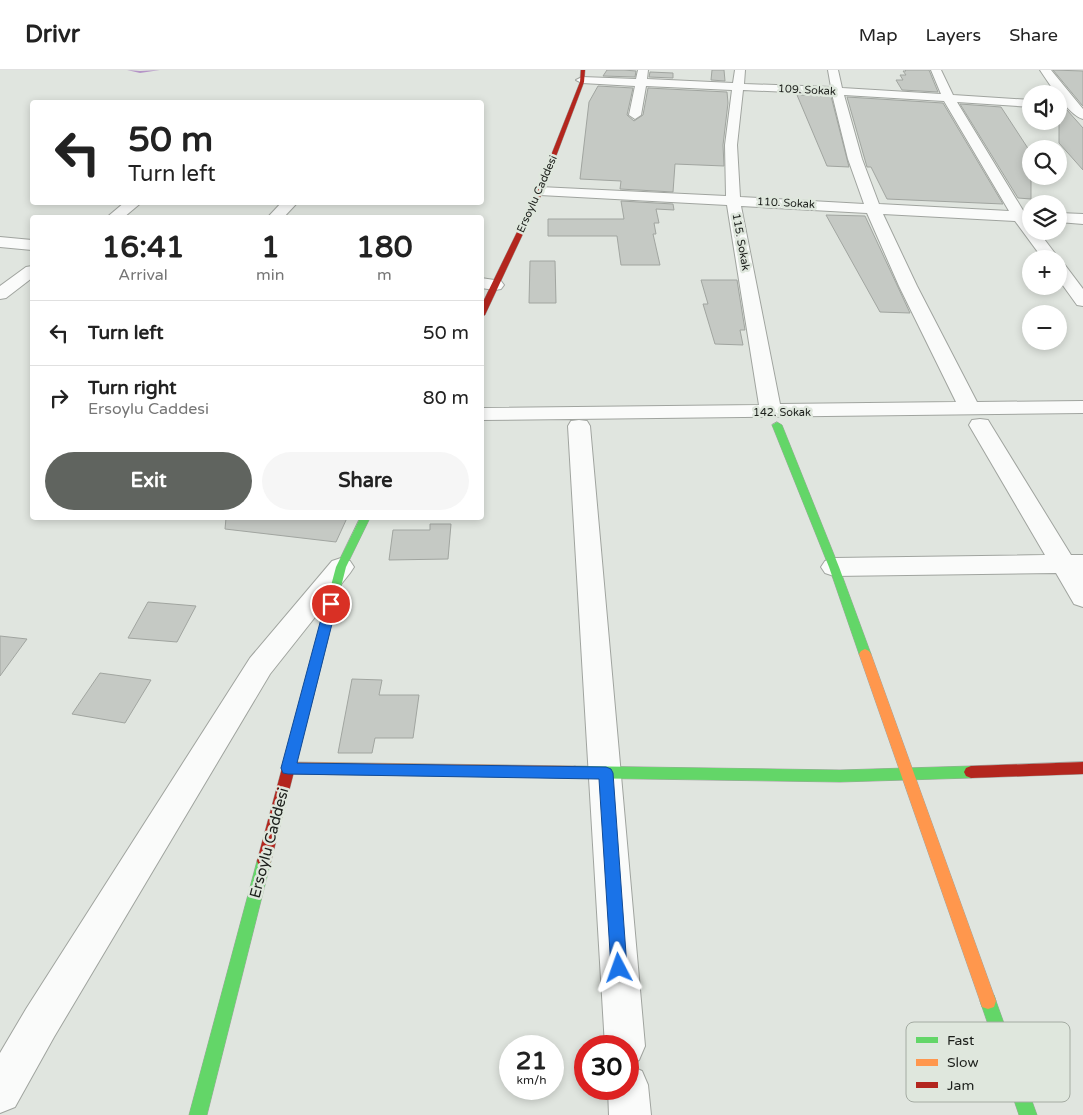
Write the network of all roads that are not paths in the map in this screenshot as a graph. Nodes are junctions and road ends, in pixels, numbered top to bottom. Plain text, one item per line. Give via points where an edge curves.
1 (643, 70) edge
2 (740, 70) edge
3 (833, 70) edge
4 (936, 70) edge
5 (1045, 70) edge
6 (583, 75) edge
7 (639, 82) junction
8 (739, 87) junction
9 (836, 91) junction
10 (949, 99) junction
11 (1022, 103) edge
12 (1078, 105) edge
13 (635, 115) dead end
14 (1083, 115) edge
15 (540, 191) junction
16 (733, 200) junction
17 (131, 205) edge
18 (288, 205) edge
19 (871, 208) junction
20 (1022, 211) edge
21 (117, 215) edge
22 (277, 215) edge
23 (1022, 216) edge
24 (1067, 218) edge
25 (1083, 219) edge
26 (0, 242) edge
27 (30, 245) edge
28 (30, 272) edge
29 (1067, 280) edge
30 (488, 284) edge
31 (0, 294) edge
32 (1083, 301) edge
33 (484, 302) edge
34 (1083, 407) edge
35 (484, 414) edge
36 (975, 417) junction
37 (774, 418) junction
38 (1083, 425) edge
39 (579, 426) junction
40 (484, 428) edge
41 (365, 520) edge
42 (1073, 564) edge
43 (341, 567) junction
44 (834, 567) junction
45 (1083, 597) edge
46 (288, 768) junction
47 (1083, 768) edge
48 (606, 773) junction
49 (908, 774) junction
50 (995, 1022) edge
51 (624, 1035) edge
52 (0, 1092) edge
53 (629, 1100) edge
54 (1023, 1102) edge
55 (198, 1115) edge
56 (630, 1115) edge
57 (1028, 1115) edge

1 - 7 street
2 - 8 street, 115. Sokak
3 - 9 street
4 - 10 street
5 - 12 street
6 - 7 street, 109. Sokak
6 - 15 street, Ersoylu Caddesi
7 - 8 street, 109. Sokak
7 - 13 street
8 - 9 street, 109. Sokak
8 - 16 street, 115. Sokak via 731,145
9 - 10 street, 109. Sokak
9 - 19 street
10 - 11 street, 109. Sokak
10 - 20 street
12 - 14 street
15 - 16 street, 110. Sokak
15 - 30 street, Ersoylu Caddesi
16 - 19 street, 110. Sokak
16 - 37 street, 115. Sokak
17 - 21 street
18 - 22 street
19 - 23 street, 110. Sokak
19 - 36 street
24 - 25 street
26 - 27 street
28 - 31 street
29 - 32 street
30 - 33 street, Ersoylu Caddesi
34 - 36 street
35 - 37 street, 142. Sokak
36 - 37 street
36 - 38 street
36 - 42 street
37 - 39 street
37 - 44 street
39 - 40 street
39 - 48 street
41 - 43 street, Ersoylu Caddesi
42 - 44 street
42 - 45 street
43 - 46 street, Ersoylu Caddesi
43 - 52 street via 260,666
44 - 49 street
46 - 48 street
46 - 55 street, Ersoylu Caddesi
47 - 49 street
48 - 49 street
48 - 51 street
49 - 50 street
53 - 56 street
54 - 57 street

